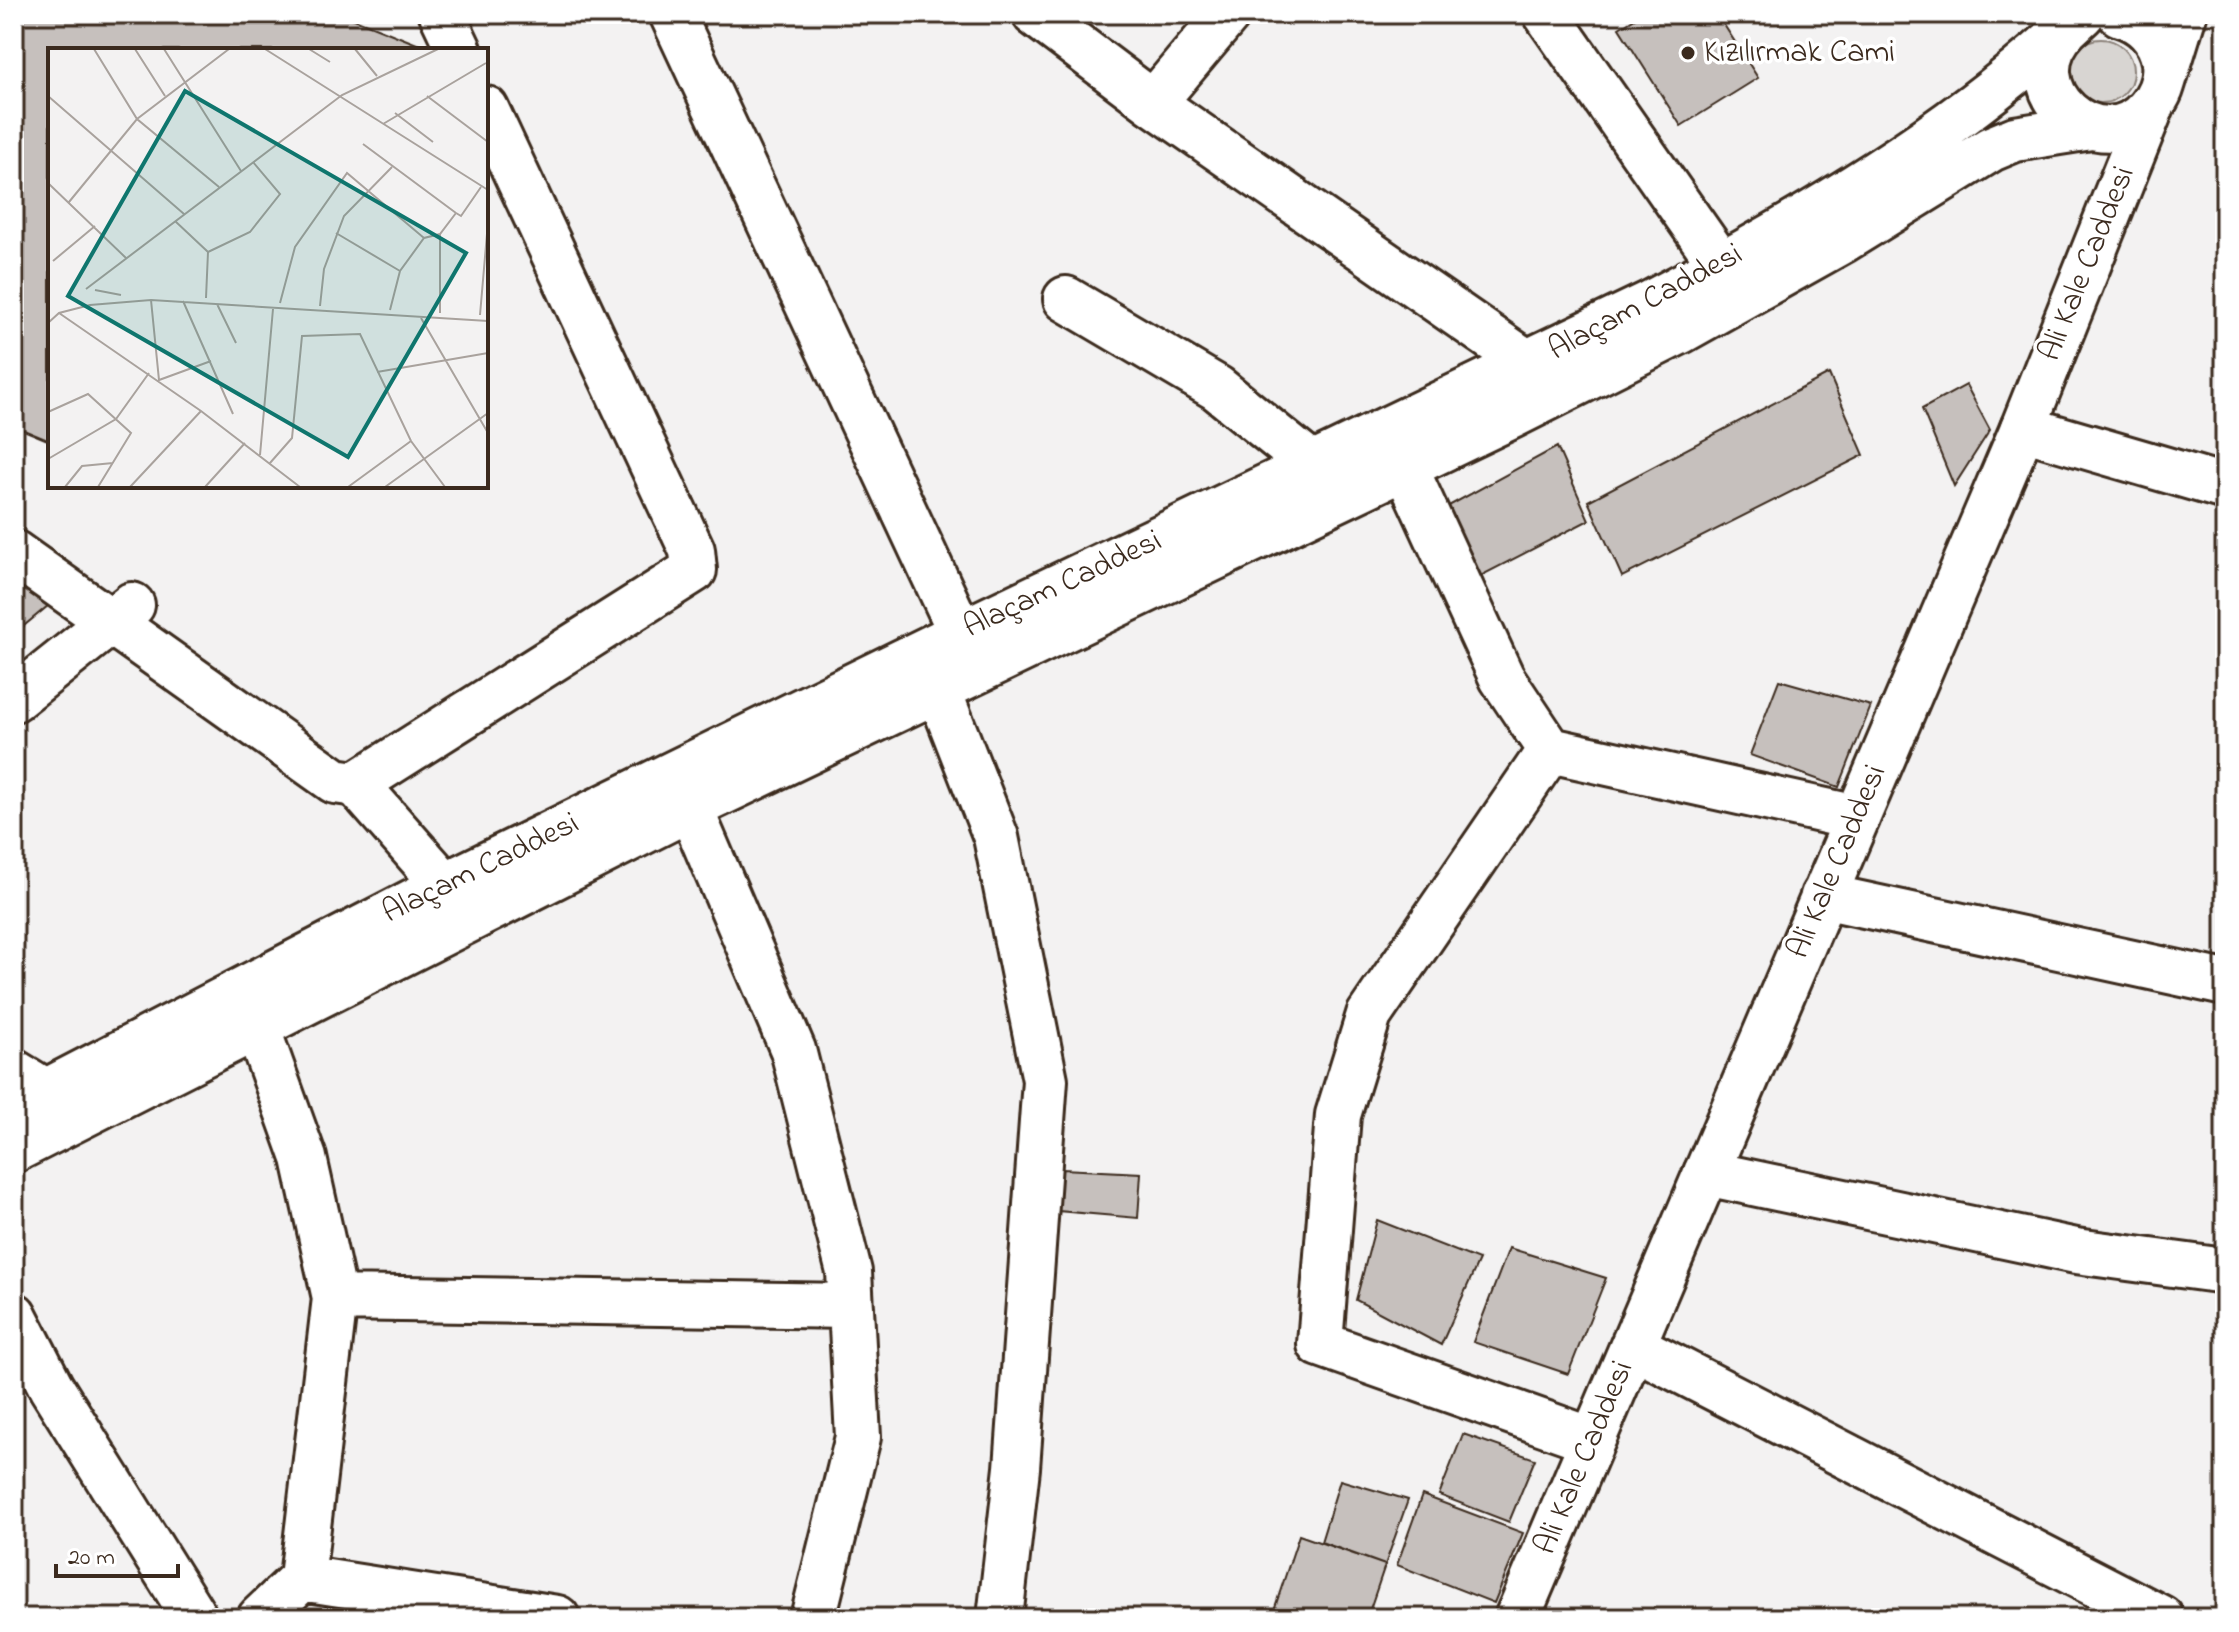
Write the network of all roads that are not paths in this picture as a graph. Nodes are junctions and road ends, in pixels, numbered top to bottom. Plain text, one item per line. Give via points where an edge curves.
1 (442, 14) edge
2 (672, 14) edge
3 (1035, 14) edge
4 (1228, 14) edge
5 (1546, 14) edge
6 (2120, 14) edge
7 (2184, 14) edge
8 (2081, 18) edge
9 (458, 48) edge
10 (2158, 94) junction
11 (1153, 103) junction
12 (488, 113) edge
13 (2091, 127) junction
14 (1722, 266) junction
15 (1066, 299) dead end
16 (1538, 382) junction
17 (2023, 428) junction
18 (1313, 466) junction
19 (1405, 467) junction
20 (2225, 487) edge
21 (14, 553) edge
22 (122, 612) junction
23 (961, 633) junction
24 (1005, 658) junction
25 (938, 689) junction
26 (14, 699) edge
27 (1550, 750) junction
28 (356, 784) junction
29 (690, 808) junction
30 (1857, 818) junction
31 (1823, 896) junction
32 (456, 903) junction
33 (2225, 983) edge
34 (257, 1027) junction
35 (24, 1091) edge
36 (14, 1150) edge
37 (1706, 1173) junction
38 (2225, 1271) edge
39 (335, 1298) junction
40 (851, 1306) junction
41 (14, 1315) edge
42 (1633, 1346) junction
43 (1592, 1440) junction
44 (302, 1578) junction
45 (195, 1618) edge
46 (260, 1618) edge
47 (557, 1618) edge
48 (813, 1618) edge
49 (1000, 1618) edge
50 (1517, 1618) edge
51 (2161, 1618) edge

1 - 9 street
2 - 23 street
3 - 11 street
4 - 11 street
5 - 14 street
6 - 10 street via 2142,25 2156,41 2163,62
7 - 10 street, Ali Kale Caddesi
8 - 13 street via 2052,49 2048,78 2066,113
8 - 14 street, Alaçam Caddesi via 1946,126
10 - 13 street, Alaçam Caddesi via 2130,123
10 - 17 street, Ali Kale Caddesi
11 - 16 street
12 - 28 street via 692,550 694,570
13 - 16 street, Alaçam Caddesi via 2025,137 1991,149 1750,294
14 - 16 street, Alaçam Caddesi
15 - 18 street via 1217,388
16 - 18 street, Alaçam Caddesi
16 - 19 street, Alaçam Caddesi
17 - 20 street
17 - 30 street, Ali Kale Caddesi
18 - 23 street, Alaçam Caddesi
19 - 24 street, Alaçam Caddesi
19 - 27 street via 1502,678
21 - 22 street
22 - 26 street
22 - 28 street via 335,781
23 - 24 street
23 - 25 street
23 - 32 street, Alaçam Caddesi
24 - 25 street, Alaçam Caddesi
25 - 29 street, Alaçam Caddesi
25 - 49 street via 996,837 1045,1080 1017,1468
27 - 30 street
27 - 43 street via 1369,1015 1338,1115 1320,1344
28 - 32 street
29 - 32 street, Alaçam Caddesi
29 - 40 street via 793,1050 849,1272
30 - 31 street, Ali Kale Caddesi
31 - 33 street
31 - 37 street, Ali Kale Caddesi
32 - 34 street, Alaçam Caddesi
32 - 35 street, Alaçam Caddesi
34 - 36 street, Alaçam Caddesi
34 - 39 street via 304,1158
37 - 38 street via 2076,1251
37 - 42 street, Ali Kale Caddesi
39 - 40 street
39 - 44 street
40 - 48 street via 858,1437
41 - 45 street via 51,1387
42 - 43 street, Ali Kale Caddesi
42 - 51 street
43 - 50 street, Ali Kale Caddesi
44 - 46 street
44 - 47 street

